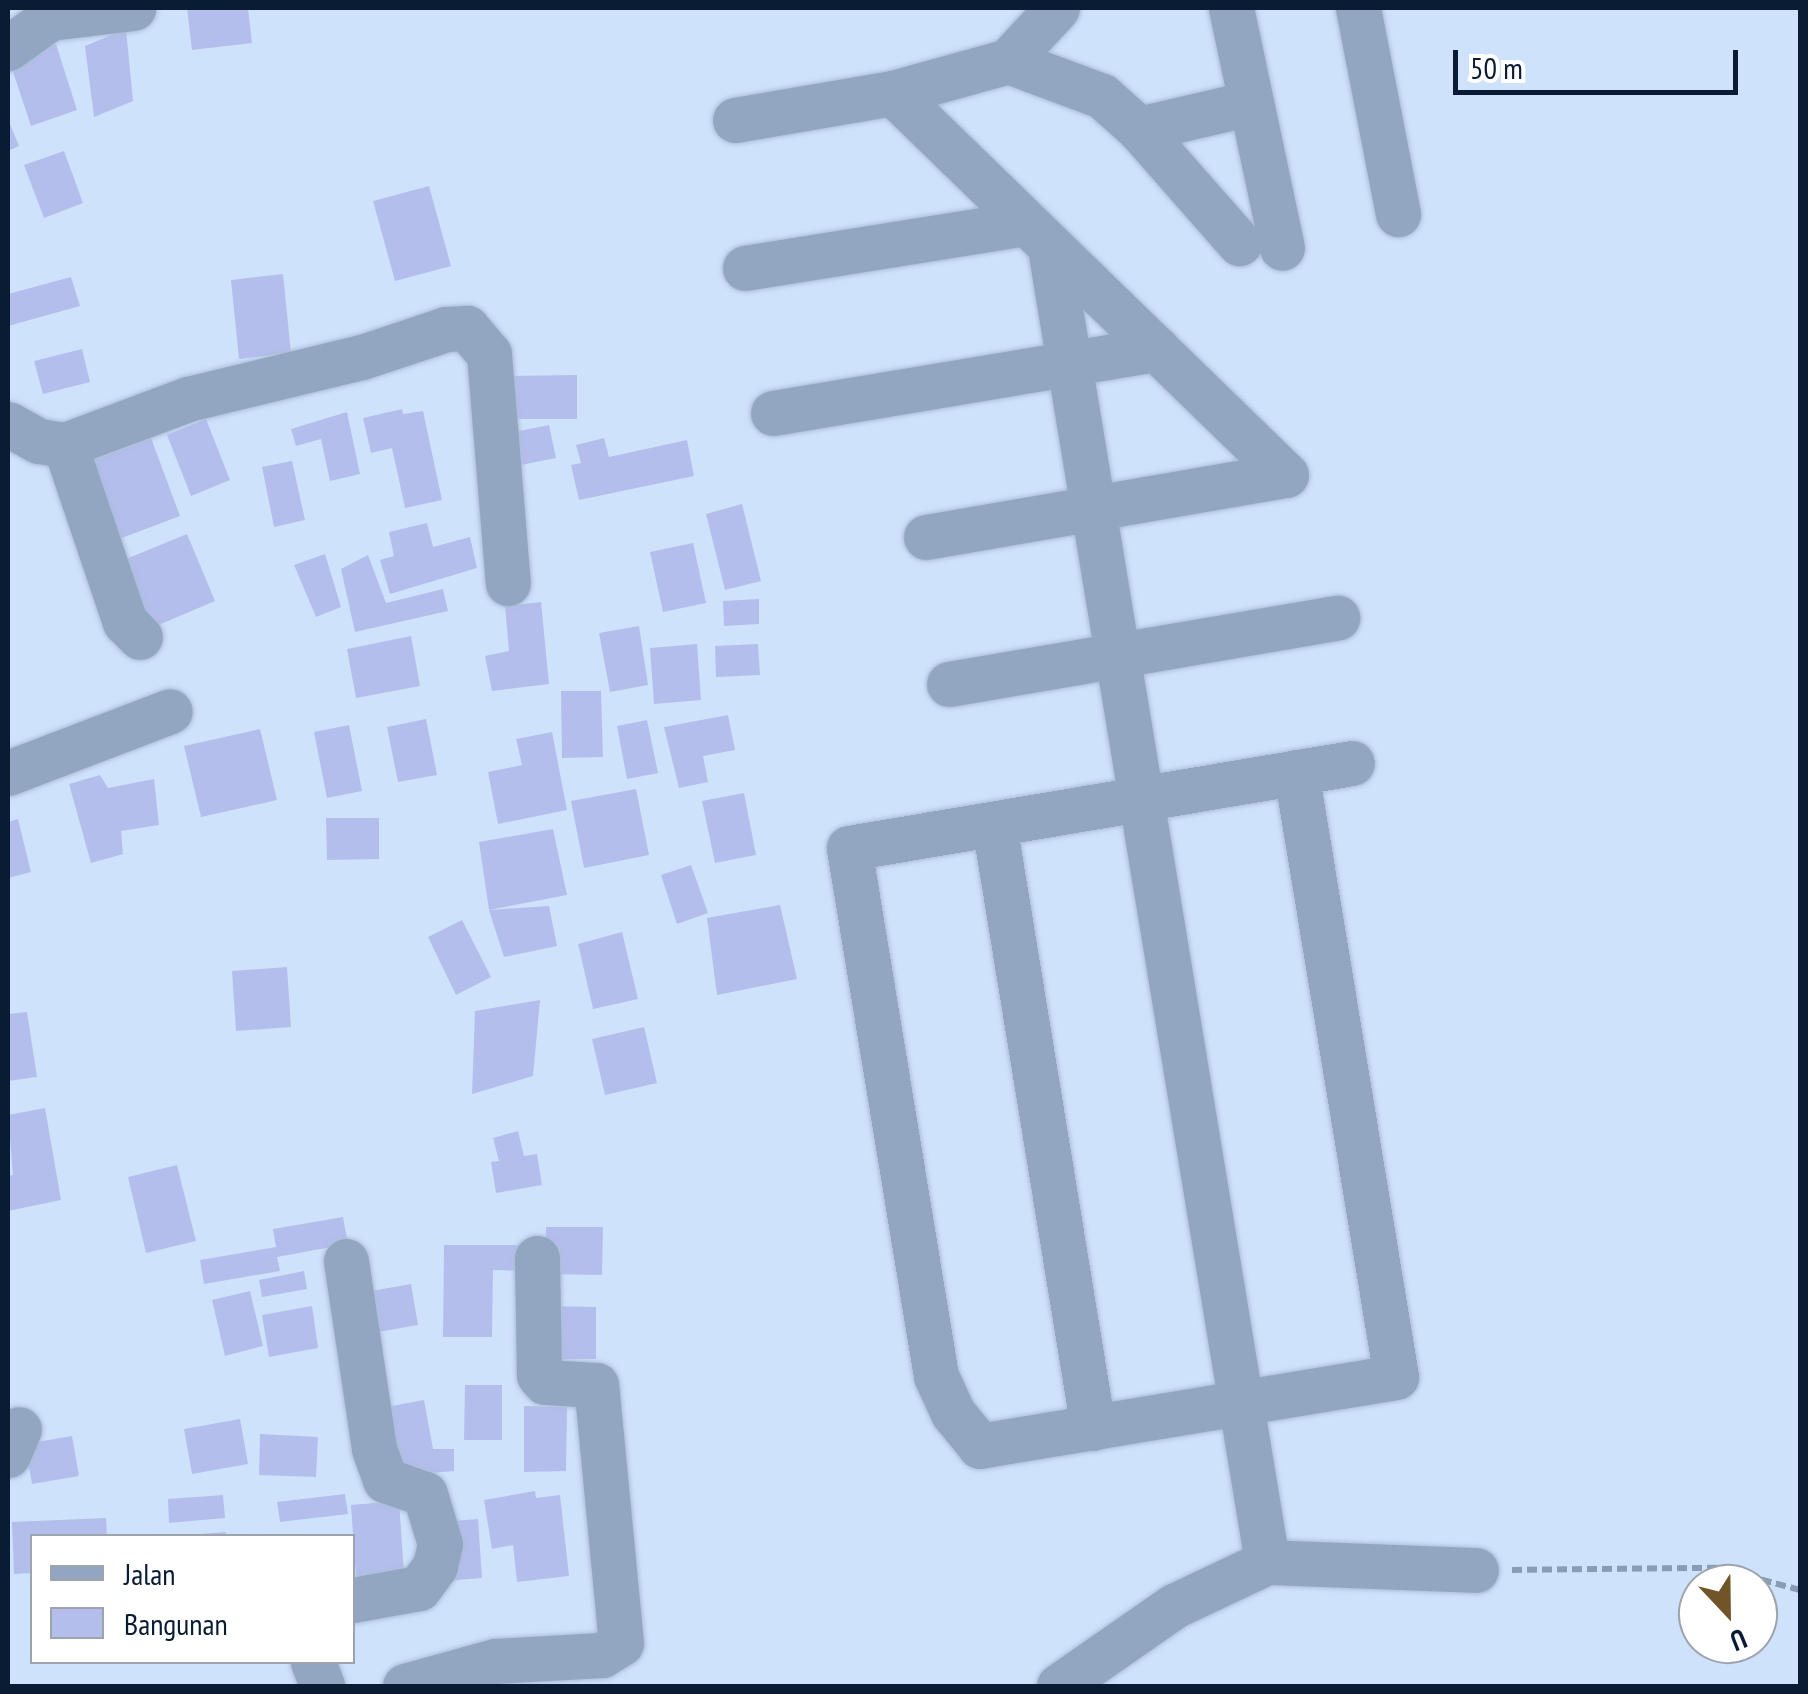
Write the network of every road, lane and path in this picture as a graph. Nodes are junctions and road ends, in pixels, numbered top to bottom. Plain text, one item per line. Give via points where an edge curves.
1 (132, 8) edge
2 (1058, 8) edge
3 (1230, 8) edge
4 (1358, 8) edge
5 (8, 48) edge
6 (1008, 61) junction
7 (893, 93) junction
8 (1251, 103) junction
9 (735, 120) dead end
10 (1139, 128) junction
11 (1398, 214) dead end
12 (1037, 235) junction
13 (744, 268) dead end
14 (1156, 349) junction
15 (1069, 364) junction
16 (773, 413) dead end
17 (8, 424) edge
18 (65, 445) junction
19 (1093, 508) junction
20 (926, 536) dead end
21 (508, 583) dead end
22 (1337, 618) dead end
23 (140, 637) dead end
24 (1117, 656) junction
25 (949, 684) dead end
26 (170, 711) dead end
27 (1352, 763) dead end
28 (1296, 772) junction
29 (8, 773) edge
30 (1141, 798) junction
31 (994, 824) junction
32 (537, 1258) dead end
33 (346, 1261) dead end
34 (1241, 1403) junction
35 (1094, 1428) junction
36 (1267, 1562) junction
37 (1476, 1570) joint
38 (1800, 1590) edge
39 (355, 1599) edge
40 (405, 1686) edge
41 (1058, 1686) edge

1 - 5 street via 50,18
2 - 6 street
3 - 8 street
4 - 11 street
6 - 7 street
6 - 10 street via 1102,96
7 - 9 street
7 - 12 street
8 - 10 street
8 - 10 street via 1260,245
12 - 13 street
12 - 14 street
12 - 15 street
14 - 15 street
14 - 19 street via 1286,475
15 - 16 street
15 - 19 street
17 - 18 street via 39,441
18 - 21 street via 188,399 467,328 488,354
18 - 23 street via 126,622
19 - 20 street
19 - 24 street
22 - 24 street
24 - 25 street
24 - 30 street
26 - 29 street
27 - 28 street
28 - 30 street
28 - 34 street via 1396,1377
30 - 31 street
30 - 34 street
31 - 35 street
31 - 35 street via 849,848 936,1376 952,1414 980,1446
32 - 40 street via 539,1374 545,1382 596,1385 621,1643 602,1655 494,1662
33 - 39 street via 374,1450 385,1480 425,1494 440,1544 419,1588
34 - 35 street
34 - 36 street
36 - 37 street
36 - 41 street via 1174,1606
37 - 38 path via 1718,1568

